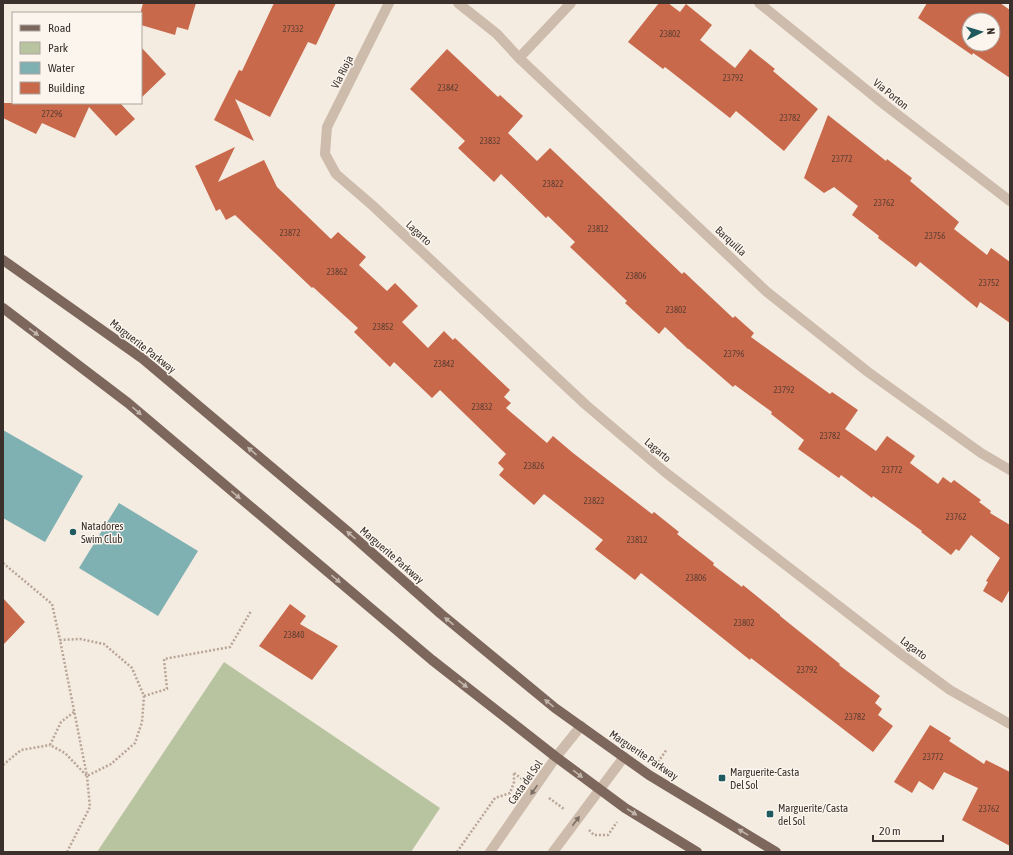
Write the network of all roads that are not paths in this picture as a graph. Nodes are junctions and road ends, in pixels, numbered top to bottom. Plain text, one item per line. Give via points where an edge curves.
1 (389, 3) edge
2 (458, 3) edge
3 (571, 3) edge
4 (759, 3) edge
5 (519, 58) junction
6 (325, 154) joint
7 (1010, 201) edge
8 (3, 260) edge
9 (3, 308) edge
10 (1010, 470) edge
11 (1010, 724) edge
12 (581, 726) junction
13 (624, 757) junction
14 (556, 758) junction
15 (600, 790) junction
16 (490, 852) edge
17 (553, 852) edge
18 (697, 852) edge
19 (776, 852) edge

1 - 6 street, Via Rioja via 327,127
2 - 5 street, Barquilla via 497,34
3 - 5 street
4 - 7 street, Via Porton via 890,110
5 - 10 street, Barquilla via 767,292 868,372 981,453
6 - 11 street, Lagarto via 336,174 586,405 665,472 950,690
12 -> 8 main road, Marguerite Parkway via 555,708 441,614 346,530 143,359
9 -> 14 main road via 128,403 432,660
12 - 13 main road, Marguerite Parkway
12 - 14 street, Casta del Sol
13 - 15 street
19 -> 13 main road, Marguerite Parkway via 649,775
14 -> 15 main road
14 -> 16 street, Casta del Sol
17 -> 15 street
15 -> 18 main road

